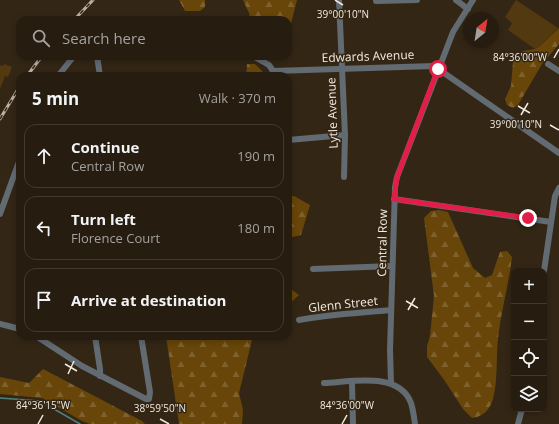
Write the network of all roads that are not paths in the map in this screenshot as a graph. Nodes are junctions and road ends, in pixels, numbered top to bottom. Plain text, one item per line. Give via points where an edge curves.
1 (339, 0) edge
2 (417, 0) edge
3 (456, 0) edge
4 (473, 0) edge
5 (376, 1) dead end
6 (468, 9) junction
7 (71, 60) edge
8 (98, 60) edge
9 (260, 60) edge
10 (548, 64) dead end
11 (342, 68) junction
12 (438, 69) junction
13 (559, 71) edge
14 (61, 72) edge
15 (99, 72) edge
16 (345, 135) junction
17 (292, 140) edge
18 (559, 153) edge
19 (16, 172) edge
20 (344, 177) dead end
21 (559, 188) edge
22 (394, 199) junction
23 (0, 214) edge
24 (551, 222) junction
25 (392, 266) junction
26 (544, 268) edge
27 (313, 269) dead end
28 (391, 310) junction
29 (299, 320) dead end
30 (0, 324) edge
31 (16, 328) edge
32 (47, 340) edge
33 (96, 340) edge
34 (142, 340) edge
35 (100, 376) junction
36 (352, 382) junction
37 (324, 383) dead end
38 (391, 383) junction
39 (521, 412) edge
40 (353, 424) edge
41 (415, 424) edge
42 (518, 424) edge

1 - 11 street, Lytle Avenue
2 - 5 street
3 - 6 street
4 - 6 street, Central Row
6 - 12 street, Central Row via 453,32
7 - 14 street
8 - 15 street
9 - 11 street, Edwards Avenue via 273,71
10 - 13 street
11 - 12 street, Edwards Avenue via 430,65
11 - 16 street, Lytle Avenue
12 - 18 street, Edwards Avenue
12 - 22 street, Central Row via 397,177
16 - 17 street
16 - 20 street, Lytle Avenue
19 - 23 street
21 - 24 street via 555,196
22 - 24 street
22 - 25 street, Central Row
24 - 26 street
25 - 27 street
25 - 28 street, Central Row
28 - 29 street, Glenn Street via 333,314
28 - 38 street, Central Row
30 - 31 street
32 - 35 street
33 - 35 street
34 - 35 street via 149,399 135,395
36 - 37 street
36 - 38 street
36 - 40 street
38 - 41 street via 408,398
39 - 42 street

